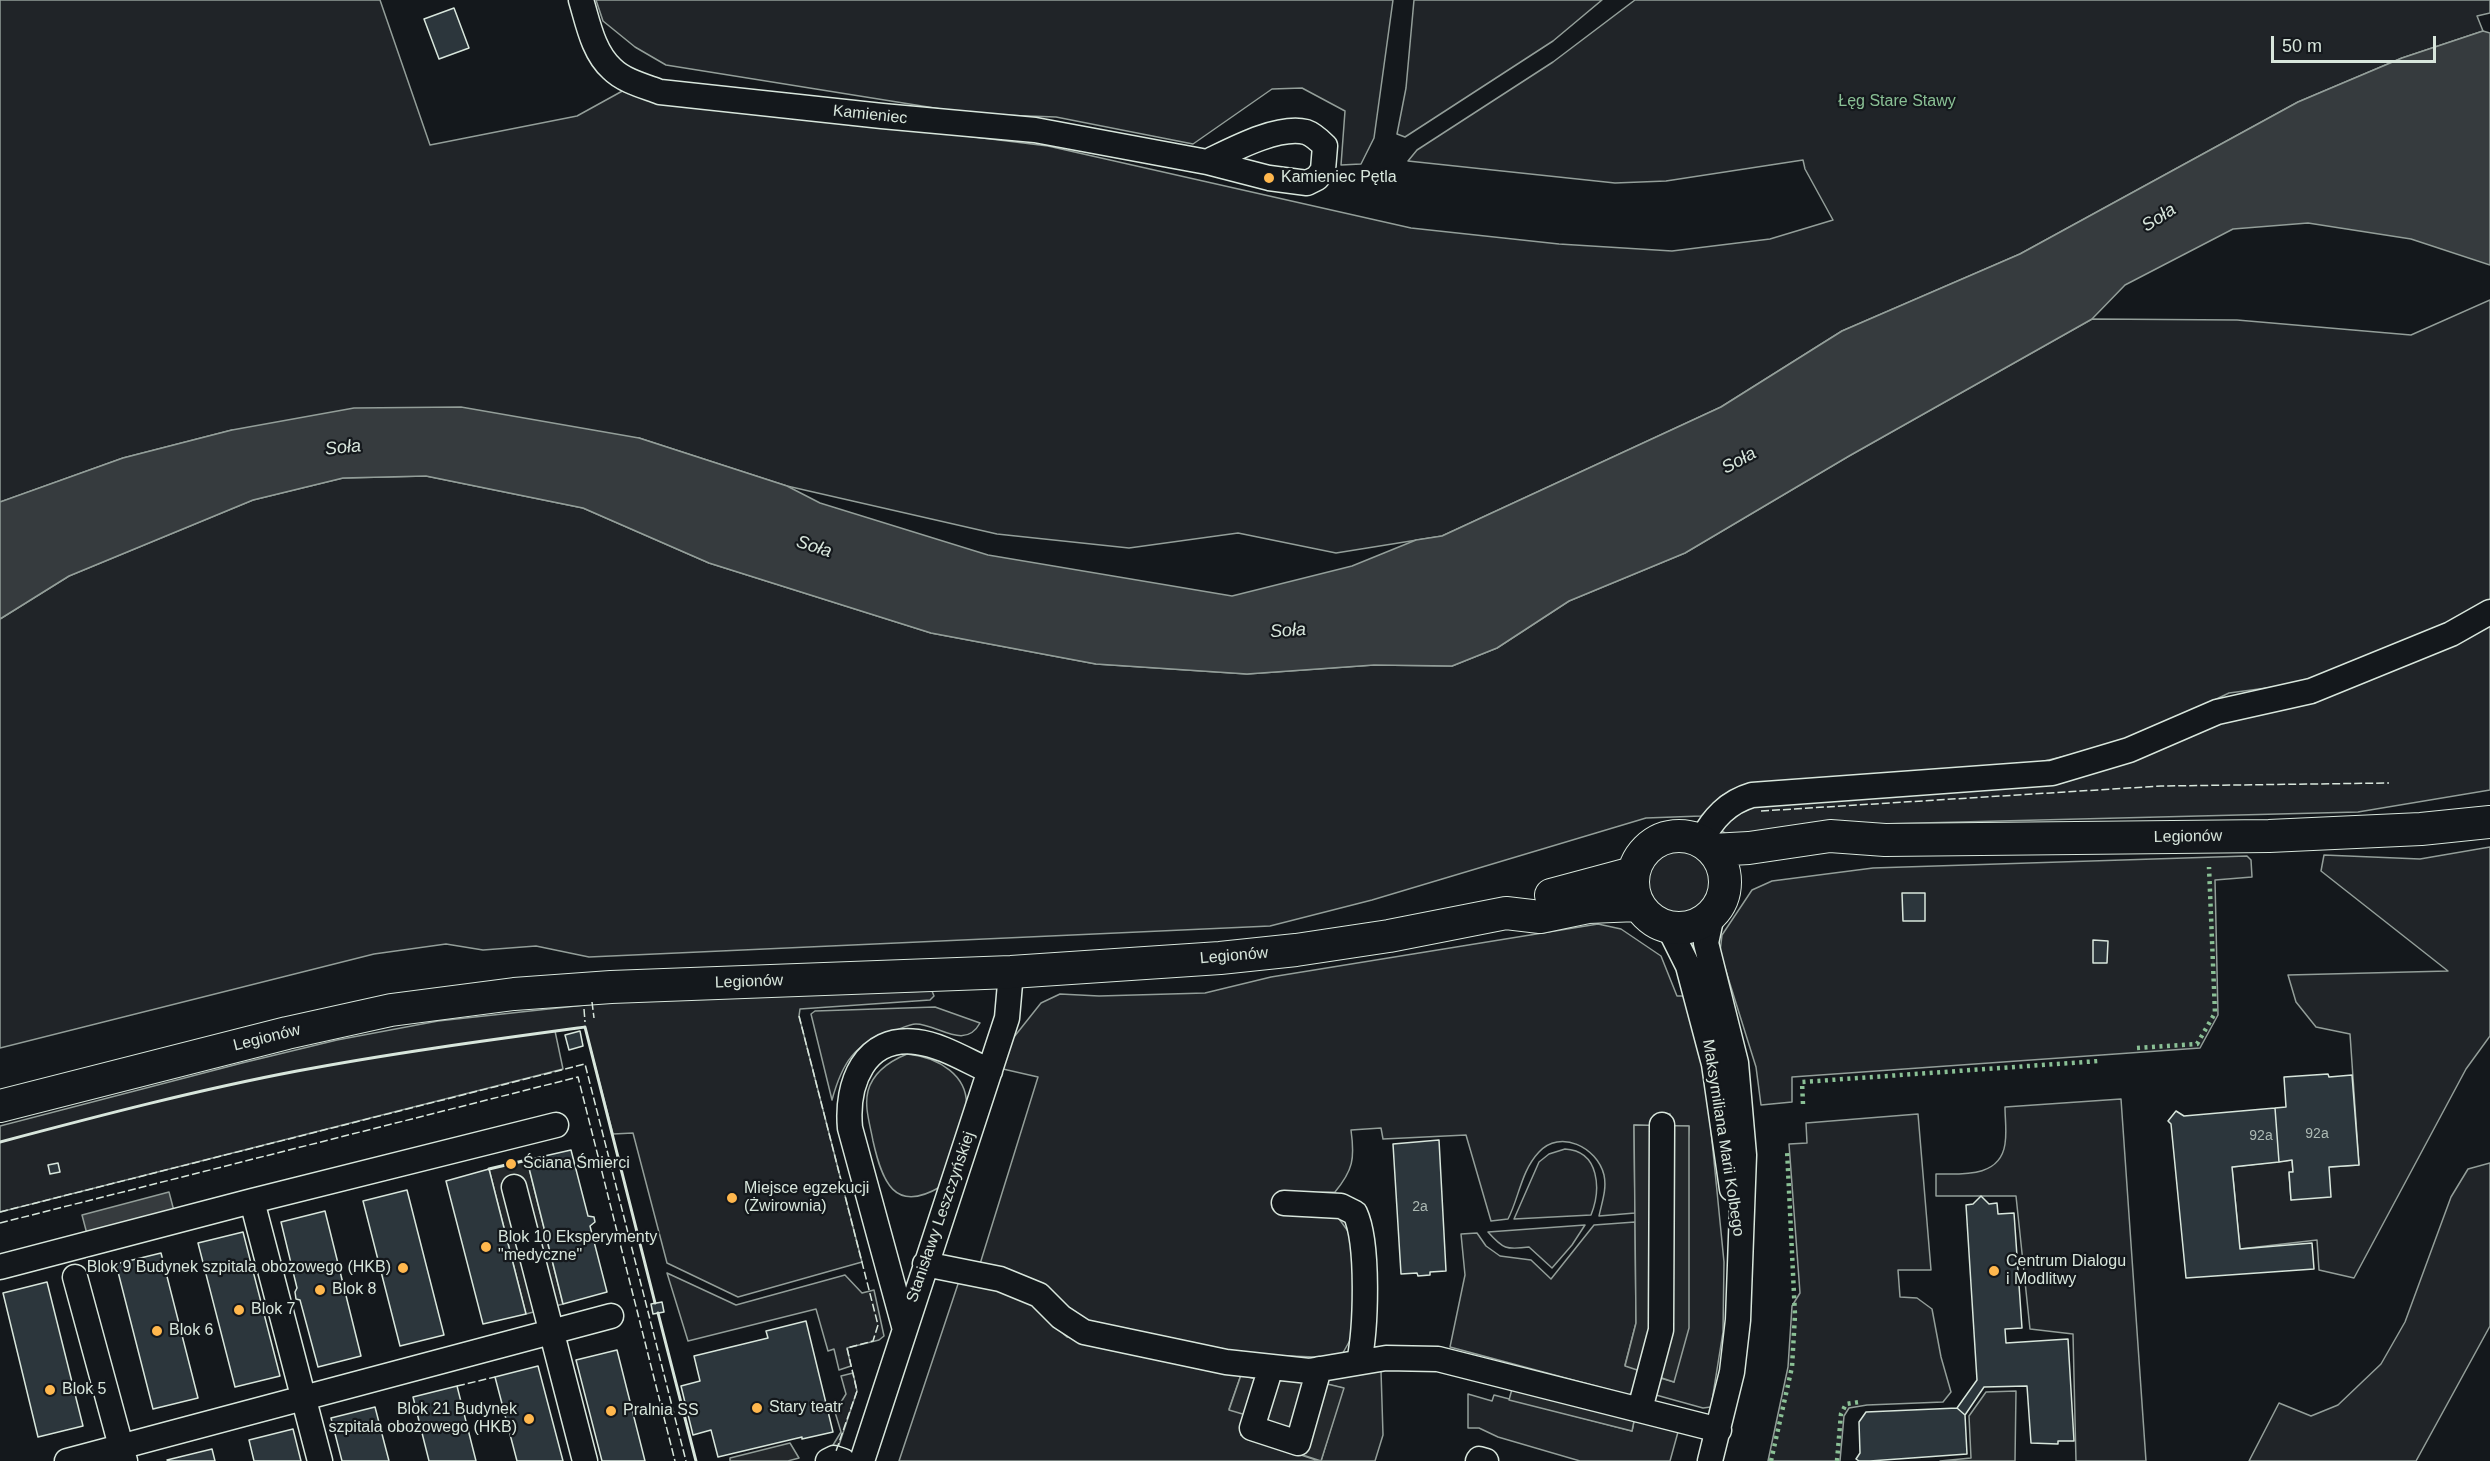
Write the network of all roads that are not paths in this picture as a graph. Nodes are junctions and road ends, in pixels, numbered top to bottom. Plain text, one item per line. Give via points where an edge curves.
1 (581, 0) edge
2 (1207, 162) dead end
3 (2490, 612) edge
4 (2490, 822) edge
5 (1884, 840) junction
6 (1707, 845) junction
7 (1633, 873) junction
8 (1718, 903) junction
9 (1638, 905) junction
10 (1506, 914) junction
11 (1670, 928) junction
12 (1011, 972) junction
13 (990, 1071) junction
14 (0, 1106) edge
15 (556, 1125) dead end
16 (1662, 1125) dead end
17 (514, 1187) dead end
18 (252, 1201) junction
19 (1284, 1203) dead end
20 (1740, 1247) junction
21 (925, 1264) junction
22 (0, 1267) edge
23 (75, 1277) dead end
24 (611, 1316) dead end
25 (904, 1326) junction
26 (551, 1332) junction
27 (1359, 1362) junction
28 (1271, 1367) junction
29 (1319, 1369) junction
30 (303, 1398) junction
31 (1640, 1409) junction
32 (1719, 1430) junction
33 (123, 1454) edge
34 (67, 1461) edge
35 (320, 1461) edge
36 (585, 1461) edge
37 (828, 1461) edge
38 (843, 1461) edge
39 (862, 1461) edge
40 (1478, 1461) edge
41 (1486, 1461) edge
42 (1710, 1461) edge

1 - 2 street, Kamieniec via 593,40 612,69 660,92 1035,130
3 - 6 street via 2451,634 2311,691 2217,711 2129,750 2052,772 1752,795 1722,810 1708,826
4 - 5 main road, Legionów via 2270,836
5 - 6 main road, Legionów via 1830,836 1749,849
5 - 8 main road, Legionów via 1755,867
6 - 7 main road via 1680,836 1658,840 1646,848
6 - 8 main road via 1721,862 1725,876
7 - 9 main road
7 - 10 main road, Legionów via 1530,900
8 - 11 main road via 1699,924
8 - 20 street, Maksymiliana Marii Kolbego via 1706,943 1736,1063 1744,1155
9 - 10 main road, Legionów via 1588,907 1540,917
9 - 11 main road via 1657,923
10 - 12 main road, Legionów via 1296,950
11 - 20 street, Maksymiliana Marii Kolbego via 1688,966 1714,1064
12 - 13 street, Stanisławy Leszczyńskiej via 1007,1017
12 - 14 main road, Legionów via 611,987 514,994 391,1010
13 - 21 street, Stanisławy Leszczyńskiej
13 - 25 street via 931,1045 902,1042 881,1047 855,1078 848,1109 850,1128
15 - 18 street
16 - 31 street via 1661,1330
17 - 26 street
18 - 22 street
18 - 30 street
19 - 27 street via 1341,1206 1356,1213 1363,1242 1364,1336
20 - 32 street, Maksymiliana Marii Kolbego via 1738,1320
21 - 25 street, Stanisławy Leszczyńskiej
21 - 28 street via 1000,1279 1039,1294 1061,1317 1084,1332 1226,1362
23 - 33 street
24 - 26 street
25 - 39 street, Stanisławy Leszczyńskiej
26 - 30 street
26 - 36 street
27 - 29 street
27 - 31 street via 1396,1357 1438,1359
28 - 29 street
28 - 29 street via 1252,1428 1298,1443
30 - 33 street
30 - 35 street
31 - 32 street
32 - 42 street, Maksymiliana Marii Kolbego
33 - 34 street
37 - 38 street
40 - 41 street

